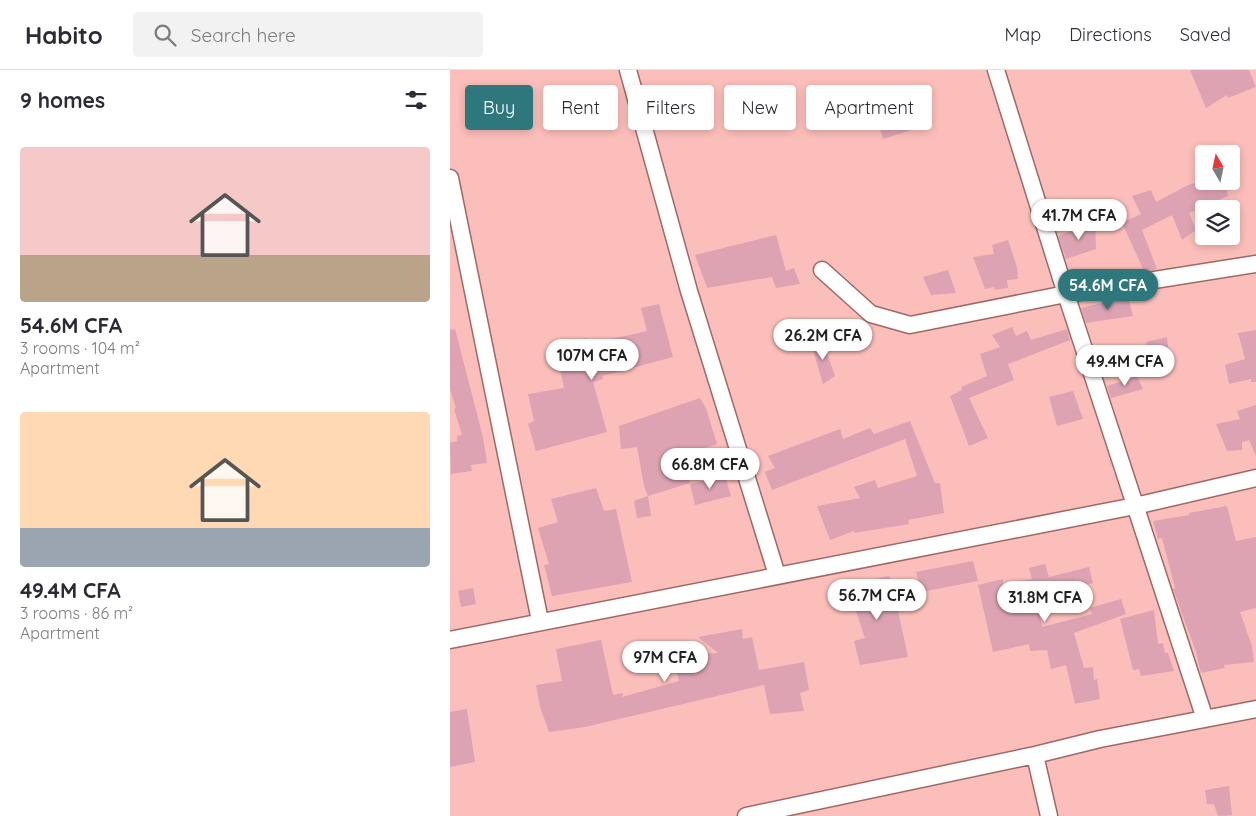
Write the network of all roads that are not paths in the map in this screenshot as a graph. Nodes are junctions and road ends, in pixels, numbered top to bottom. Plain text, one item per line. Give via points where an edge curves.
1 (628, 70) edge
2 (996, 70) edge
3 (450, 178) edge
4 (1256, 264) edge
5 (822, 270) dead end
6 (1066, 294) junction
7 (1256, 478) edge
8 (1135, 506) junction
9 (777, 575) junction
10 (540, 621) junction
11 (450, 640) edge
12 (1256, 709) edge
13 (1205, 719) junction
14 (1034, 755) junction
15 (746, 816) edge
16 (1048, 816) edge

1 - 9 street via 689,291
2 - 6 street
3 - 10 street
4 - 6 street
5 - 6 street via 871,314 910,326
6 - 8 street
7 - 8 street
8 - 9 street
8 - 13 street
9 - 10 street
10 - 11 street
12 - 13 street
13 - 14 street
14 - 15 street
14 - 16 street

